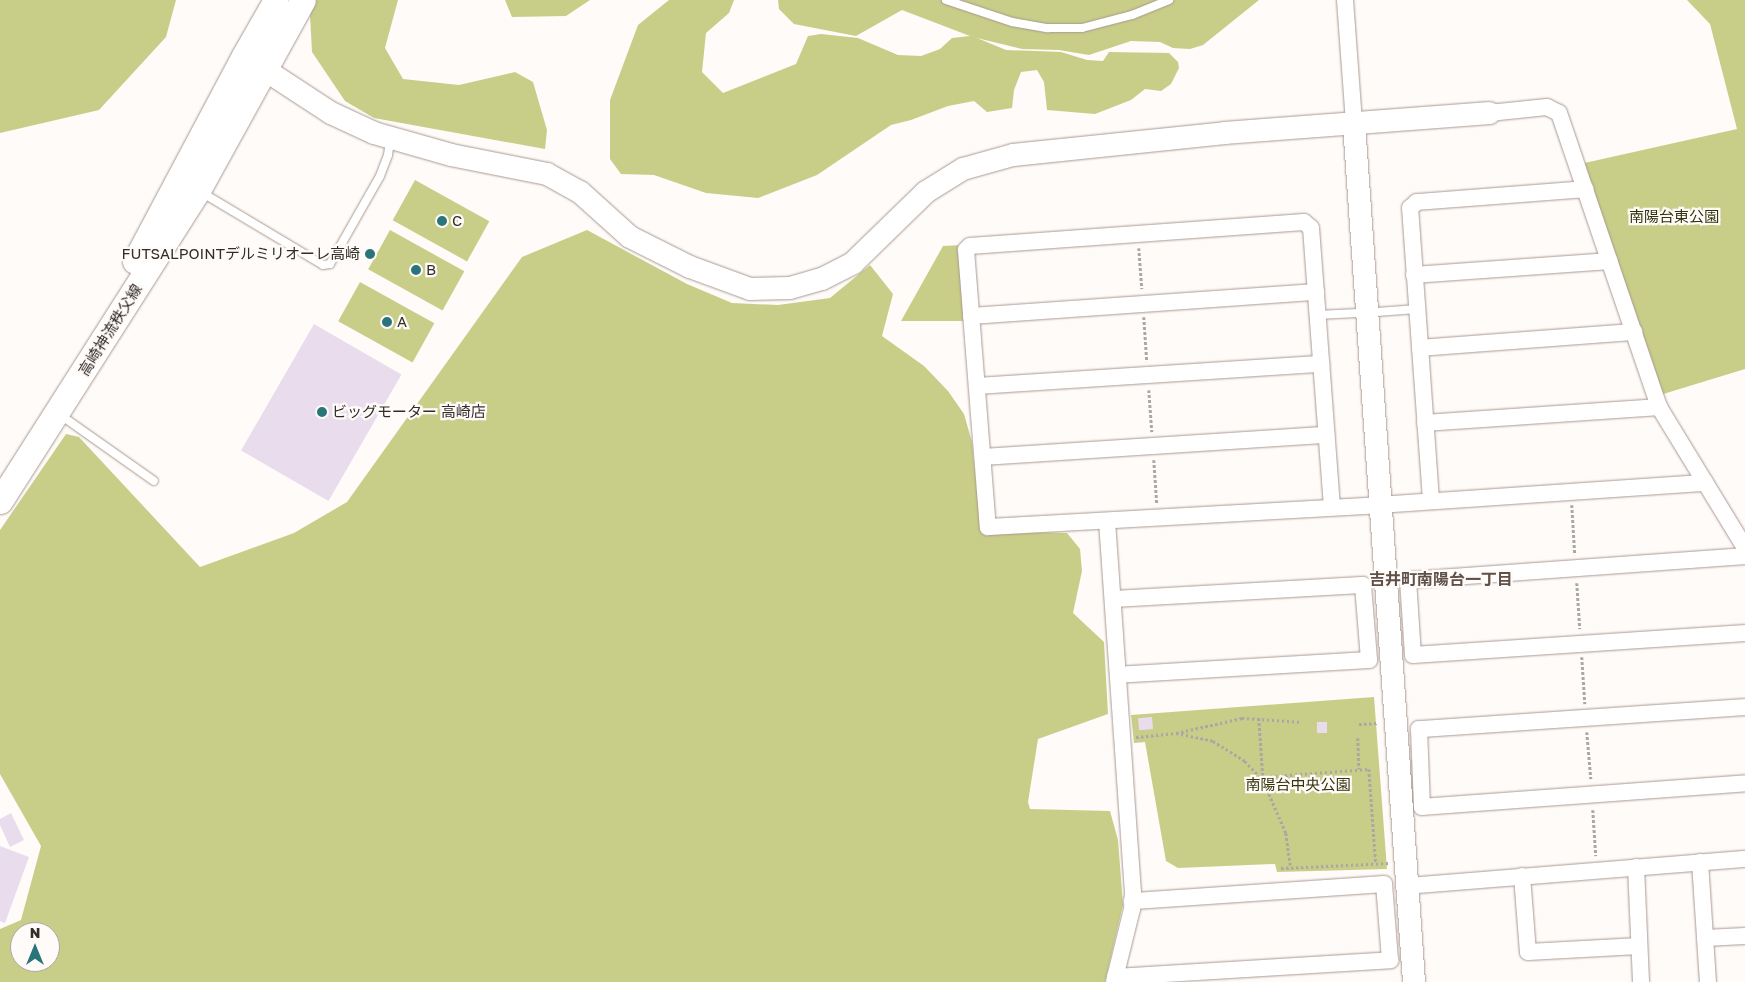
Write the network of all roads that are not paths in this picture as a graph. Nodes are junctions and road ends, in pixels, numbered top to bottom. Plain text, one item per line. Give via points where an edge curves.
1 (276, 0) edge
2 (303, 0) edge
3 (946, 0) edge
4 (1169, 0) edge
5 (1345, 0) edge
6 (244, 56) junction
7 (265, 68) junction
8 (1489, 113) joint
9 (1354, 124) junction
10 (391, 138) junction
11 (1585, 188) junction
12 (198, 190) junction
13 (1609, 261) junction
14 (1414, 275) junction
15 (1316, 292) junction
16 (1417, 309) junction
17 (1377, 312) dead end
18 (1358, 313) dead end
19 (1318, 315) junction
20 (971, 316) junction
21 (1634, 332) junction
22 (1420, 348) junction
23 (1321, 364) junction
24 (977, 386) junction
25 (1659, 407) junction
26 (58, 413) junction
27 (1425, 423) junction
28 (1326, 435) junction
29 (982, 457) junction
30 (0, 471) edge
31 (154, 481) dead end
32 (1705, 483) junction
33 (1431, 500) junction
34 (0, 501) edge
35 (1379, 505) junction
36 (1332, 507) junction
37 (1107, 521) junction
38 (1745, 548) edge
39 (1745, 556) edge
40 (1112, 599) junction
41 (1745, 633) edge
42 (1118, 676) junction
43 (1745, 707) edge
44 (1745, 783) edge
45 (1745, 859) edge
46 (1700, 862) junction
47 (1636, 867) junction
48 (1522, 876) junction
49 (1407, 886) junction
50 (1132, 901) junction
51 (1745, 936) edge
52 (1705, 938) junction
53 (1640, 946) junction
54 (1114, 980) edge
55 (1414, 982) edge
56 (1641, 982) edge
57 (1708, 982) edge

1 - 6 main road, 高崎神流秩父線
2 - 7 main road, 高崎神流秩父線
3 - 4 lane via 1012,22 1047,28 1082,28 1132,15
5 - 9 street
6 - 7 street
6 - 30 main road, 高崎神流秩父線 via 118,293
7 - 10 street via 331,113
7 - 12 main road, 高崎神流秩父線
8 - 9 street
8 - 11 street via 1547,107 1559,113
9 - 10 street via 1225,133 1013,155 963,169 926,192 853,263 822,279 790,288 750,289 690,267 630,237 580,192 547,174 451,156
9 - 35 street
10 - 12 lane via 380,176 330,264 323,265
11 - 13 street
11 - 14 street via 1417,202 1410,208
12 - 26 main road, 高崎神流秩父線
13 - 14 street
13 - 21 street
14 - 16 street
15 - 19 street
15 - 20 street
15 - 20 street via 1311,228 1304,222 1295,222 970,246 966,250
16 - 17 lane
16 - 22 street
18 - 19 lane
19 - 23 street
20 - 24 street
21 - 22 street
21 - 25 street
22 - 27 street
23 - 24 street
23 - 28 street
24 - 29 street
25 - 27 street
25 - 32 street
26 - 31 lane
26 - 34 main road, 高崎神流秩父線
27 - 33 street
28 - 29 street
28 - 36 street
29 - 37 street via 988,527
32 - 33 street
32 - 38 street
33 - 35 street
35 - 36 street
35 - 49 street
36 - 37 street
37 - 40 street
39 - 41 street via 1408,580 1413,655
40 - 42 street
40 - 42 street via 1363,585 1369,660
42 - 50 street
43 - 44 street via 1419,729 1422,807
45 - 46 street
46 - 47 street
46 - 52 street
47 - 48 street
47 - 53 street
48 - 49 street
48 - 53 street via 1528,952
49 - 55 street
50 - 54 street
50 - 54 street via 1384,884 1390,960
51 - 52 street
52 - 57 street
53 - 56 street

